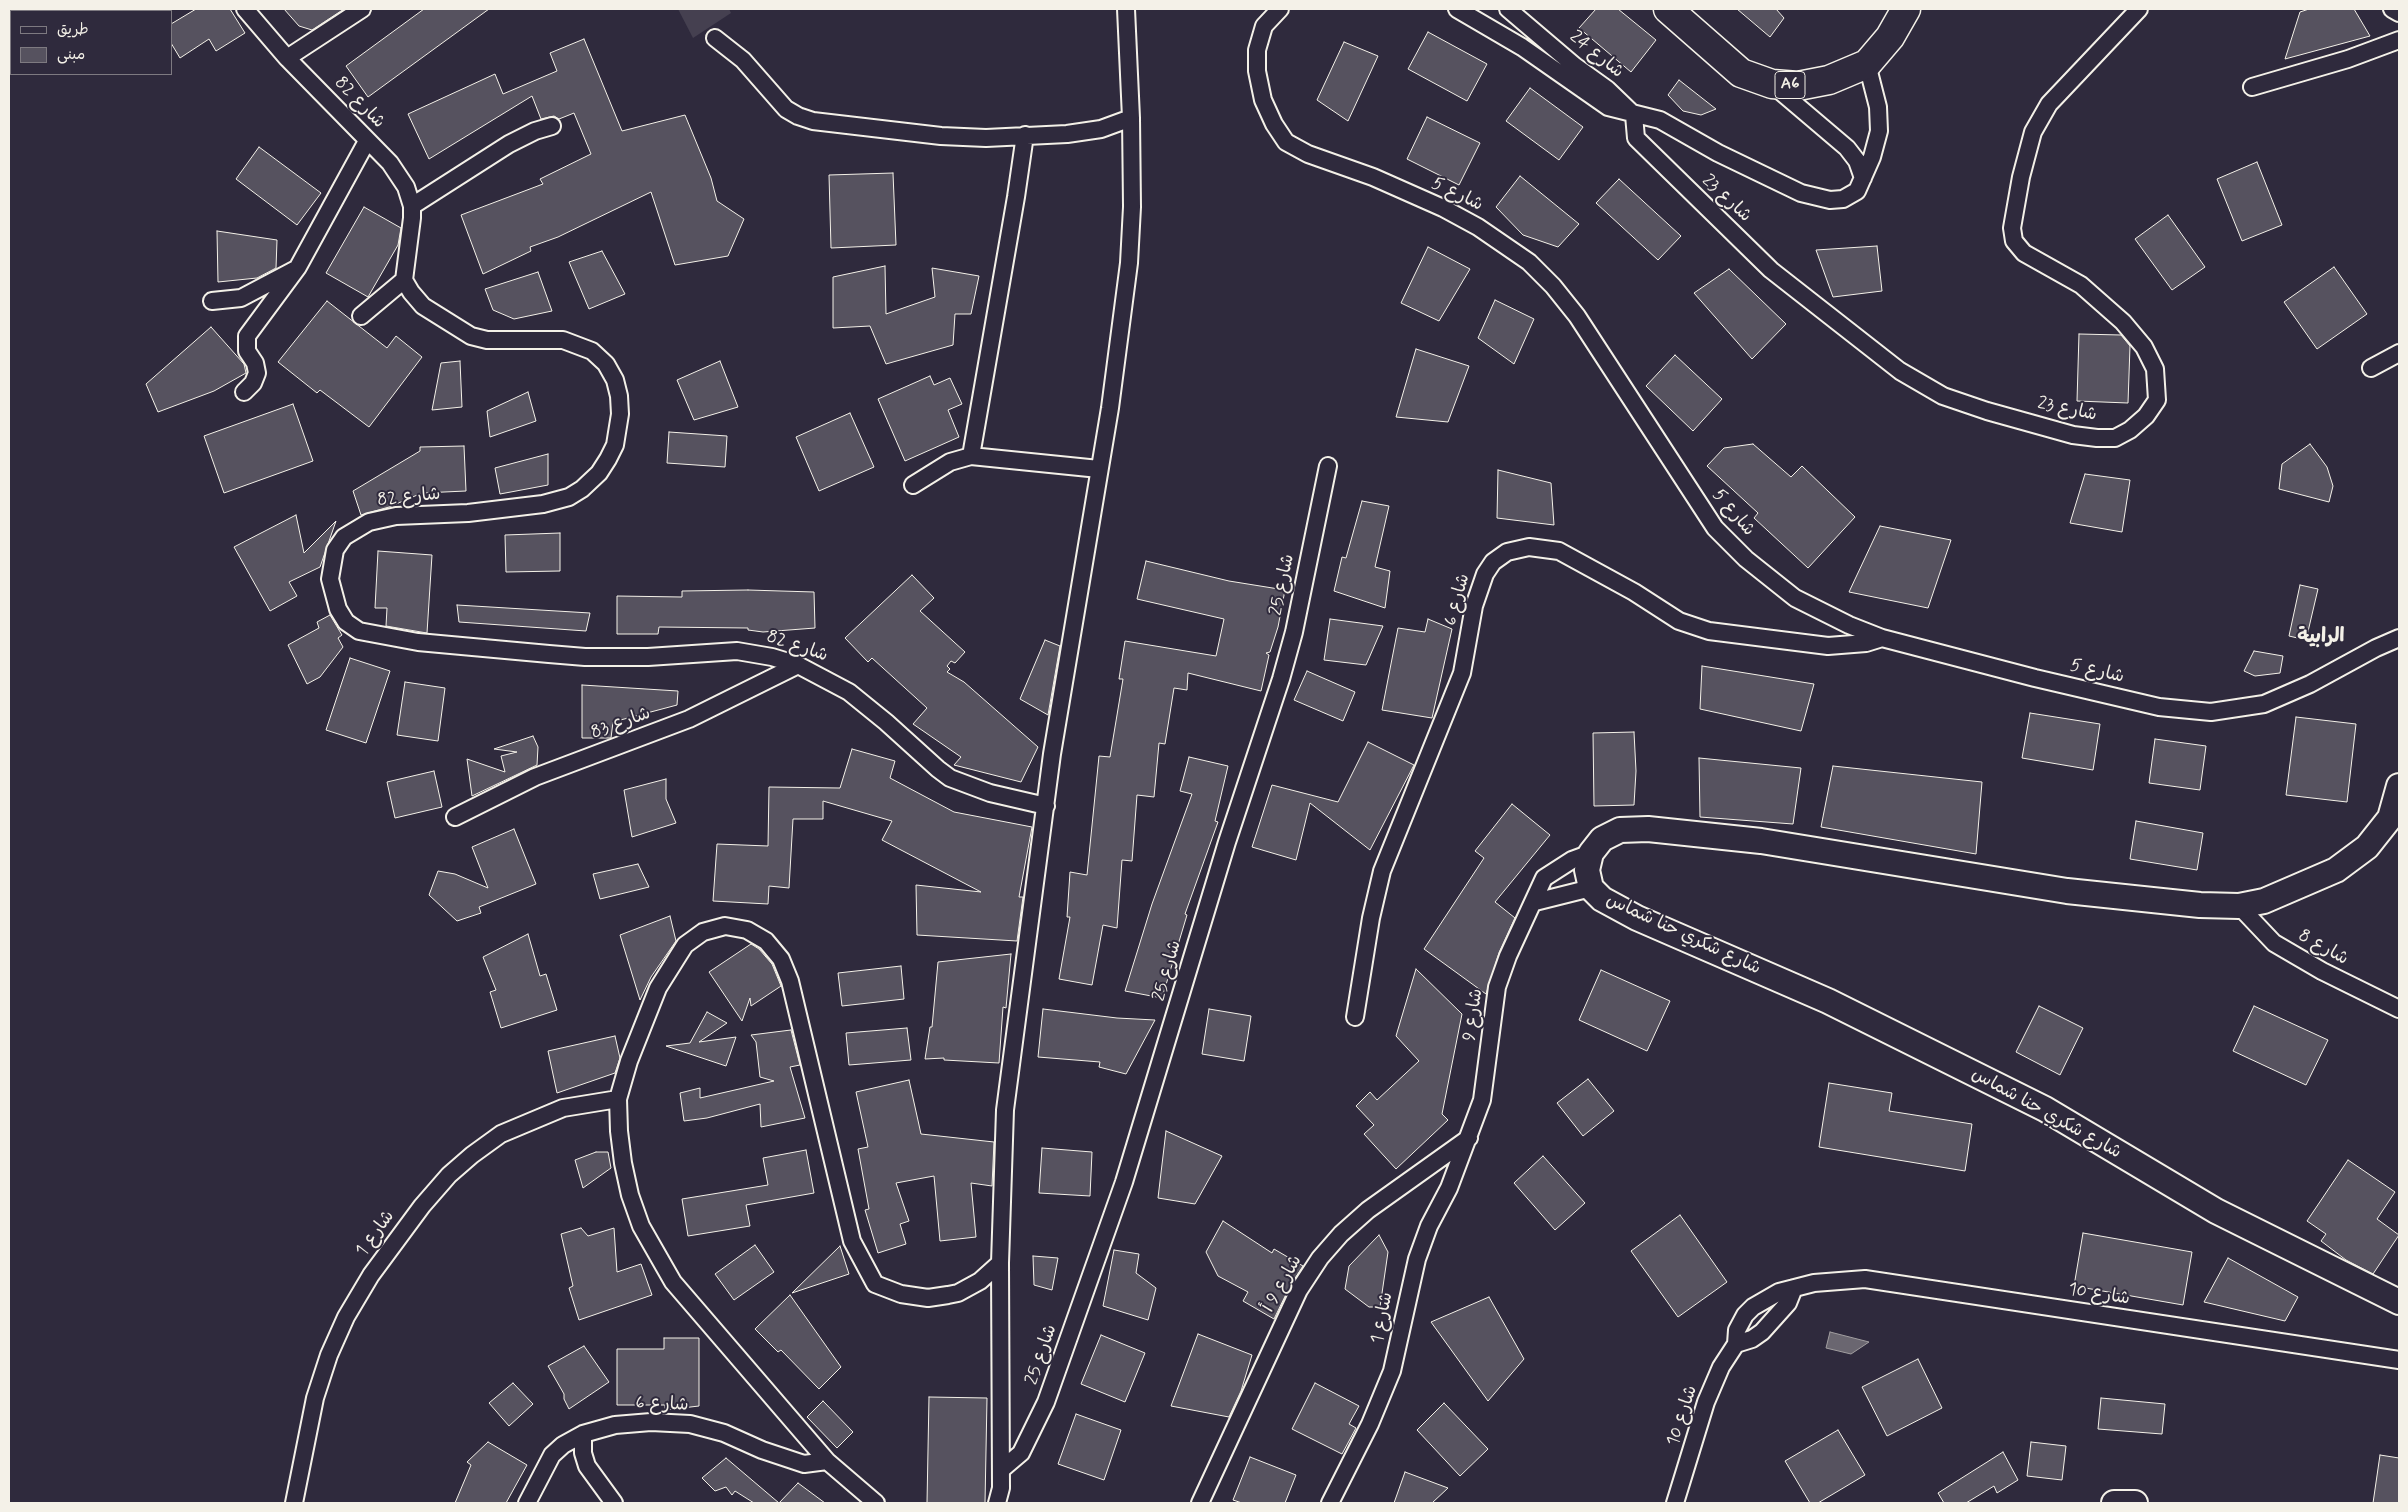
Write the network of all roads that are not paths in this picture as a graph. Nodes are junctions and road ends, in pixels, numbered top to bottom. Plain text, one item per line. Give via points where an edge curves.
1 (245, 9) edge
2 (362, 9) edge
3 (1126, 9) edge
4 (1280, 9) edge
5 (1457, 9) edge
6 (1508, 9) edge
7 (1668, 9) edge
8 (1906, 9) edge
9 (2139, 9) edge
10 (2392, 9) edge
11 (2399, 13) edge
12 (715, 38) dead end
13 (2399, 40) edge
14 (287, 58) junction
15 (1867, 64) junction
16 (1772, 84) junction
17 (2252, 87) dead end
18 (1634, 115) junction
19 (1131, 118) junction
20 (552, 126) dead end
21 (1025, 135) junction
22 (367, 141) junction
23 (1863, 178) junction
24 (412, 206) junction
25 (298, 267) junction
26 (404, 280) junction
27 (212, 301) dead end
28 (361, 316) dead end
29 (2399, 353) edge
30 (2371, 368) dead end
31 (244, 392) dead end
32 (971, 456) junction
33 (1328, 466) dead end
34 (1099, 469) junction
35 (913, 485) dead end
36 (1882, 638) junction
37 (2399, 638) edge
38 (798, 665) junction
39 (2399, 786) edge
40 (1046, 806) junction
41 (2395, 815) edge
42 (455, 817) dead end
43 (1591, 853) junction
44 (1591, 888) junction
45 (1535, 902) junction
46 (2239, 906) junction
47 (2399, 1009) edge
48 (1354, 1017) dead end
49 (618, 1099) junction
50 (1469, 1138) junction
51 (1000, 1263) junction
52 (1794, 1288) junction
53 (2399, 1302) edge
54 (1736, 1344) junction
55 (2399, 1360) edge
56 (583, 1434) junction
57 (827, 1461) junction
58 (1000, 1470) junction
59 (294, 1503) edge
60 (526, 1503) edge
61 (614, 1503) edge
62 (876, 1503) edge
63 (997, 1503) edge
64 (1200, 1503) edge
65 (1330, 1503) edge
66 (1675, 1503) edge
67 (2114, 1503) edge
68 (2135, 1503) edge

1 - 14 street, شارع 82
2 - 14 street
3 - 19 street
4 - 36 street, شارع 5 via 1264,26 1257,50 1257,71 1263,100 1286,142 1308,154 1373,177 1443,208 1478,227 1529,262 1577,316 1715,528 1746,559 1795,598
5 - 18 street via 1522,47 1608,107
6 - 18 street, شارع 24 via 1607,89
7 - 16 highway, A6 via 1741,73
8 - 15 highway, A6 via 1890,37
9 - 18 street, شارع 23 via 2049,104 2033,132 2012,228 2014,241 2024,253 2081,285 2124,322 2144,347 2155,369 2157,400 2146,416 2115,438 2073,435 1988,411 1943,396 1900,371 1771,270 1698,201 1636,138
10 - 11 street
12 - 21 street via 743,60 786,109 813,121 941,136 986,138
13 - 17 street via 2348,59
14 - 22 street, شارع 82
15 - 16 highway, A6 via 1829,80 1798,86
15 - 23 street via 1876,95 1879,131
16 - 23 street via 1847,148 1857,161
18 - 23 street via 1660,120 1718,153 1815,197 1843,199 1857,190
19 - 21 street via 1101,129
19 - 34 street via 1129,263
20 - 24 street via 509,144
21 - 32 street
22 - 24 street, شارع 82 via 390,163 406,187
22 - 25 street
24 - 26 street, شارع 82
25 - 27 street via 241,298
25 - 31 street via 247,336 247,351 257,372 253,383
26 - 28 street
26 - 38 street, شارع 82 via 423,306 471,336 487,340 563,340 592,351 606,364 619,396 615,446 599,473 569,498 477,512 396,516 369,522 344,537 335,550 330,579 338,609 346,622 359,631 394,638 520,652 648,657 737,650 756,652
29 - 30 street
32 - 34 street
32 - 35 street via 950,462
33 - 58 street, شارع 25 via 1294,632 1281,679 1227,842 1124,1182 1046,1402 1021,1453
34 - 40 street
36 - 37 street, شارع 5 via 2159,707 2211,712 2264,704
36 - 48 street, شارع 6 via 1866,643 1828,646 1709,631 1679,621 1559,551 1529,547 1507,552 1493,562 1485,574 1474,606 1462,673 1382,871
38 - 40 street, شارع 82 via 849,692 950,778 990,793
38 - 42 street, شارع 83 via 689,719 535,777
39 - 41 street
40 - 51 street via 1005,1110
41 - 46 street via 2367,847 2336,870 2264,901
43 - 44 street, شارع شكري حنا شماس via 1587,870
43 - 45 street, شارع 9 via 1572,860 1544,878
43 - 46 street via 1602,839 1620,830 1648,829 1761,841 2067,891
44 - 45 street
44 - 53 street, شارع شكري حنا شماس via 1602,899 1637,918 1828,1001 2045,1109 2216,1211
45 - 50 street, شارع 9 via 1524,918 1497,988 1482,1100
46 - 47 street, شارع 8 via 2274,943
49 - 51 street via 642,1024 677,954 703,932 725,926 747,930 766,941 781,958 790,981 852,1241 875,1284 901,1294 928,1298 948,1295 980,1281
49 - 57 street via 618,1131 626,1179 641,1226 656,1254 673,1282
49 - 59 street, شارع 1 via 563,1108 501,1134 472,1154 422,1206 371,1275 346,1317 329,1355 316,1398
50 - 64 street, شارع 9 أ via 1368,1210 1320,1258 1299,1290
50 - 65 street, شارع 1 via 1417,1259 1392,1371 1370,1424
51 - 58 street
52 - 54 street via 1788,1304 1762,1332
52 - 54 street, شارع 10 via 1753,1306 1737,1330
52 - 55 street, شارع 10 via 1865,1279
54 - 66 street, شارع 10 via 1721,1367 1706,1402
56 - 57 street, شارع 6 via 638,1422 690,1424 724,1433 804,1464
56 - 60 street, شارع 6 via 552,1455
56 - 61 street via 587,1466
57 - 62 street
58 - 63 street
67 - 68 street

